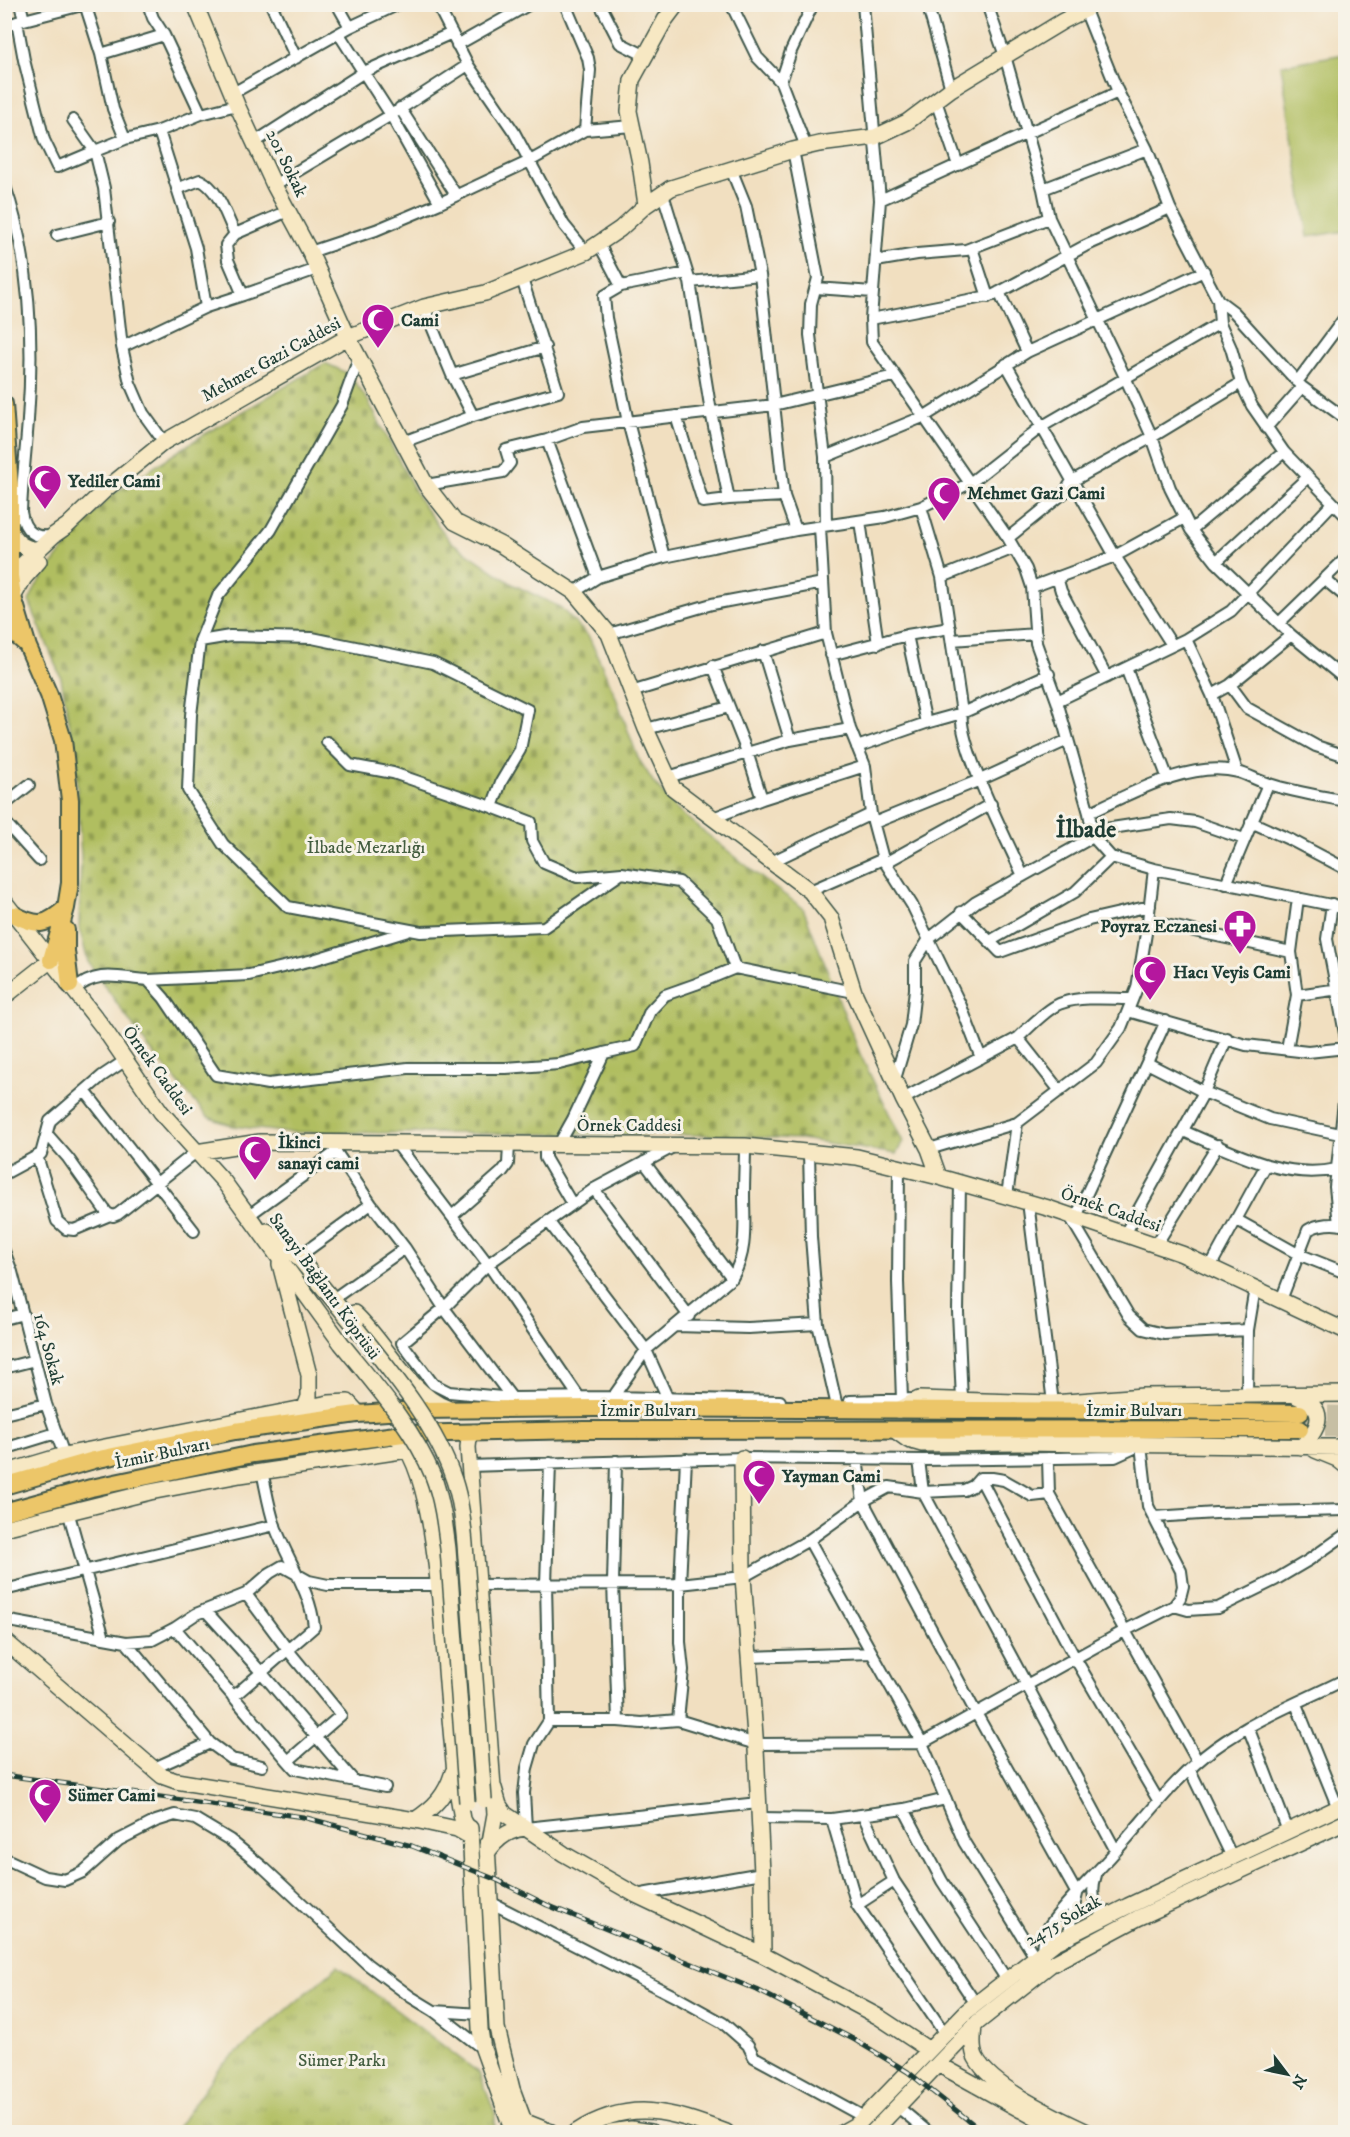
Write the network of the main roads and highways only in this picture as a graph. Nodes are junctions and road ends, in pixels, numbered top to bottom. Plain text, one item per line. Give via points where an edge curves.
1 (195, 4) edge
2 (677, 4) edge
3 (1078, 9) edge
4 (645, 205) junction
5 (348, 337) junction
6 (4, 404) edge
7 (67, 526) junction
8 (11, 533) junction
9 (39, 548) junction
10 (7, 579) edge
11 (13, 597) junction
12 (4, 625) edge
13 (28, 647) junction
14 (10, 908) edge
15 (66, 908) junction
16 (51, 960) junction
17 (72, 988) junction
18 (4, 997) edge
19 (196, 1152) junction
20 (939, 1177) junction
21 (249, 1216) junction
22 (278, 1255) junction
23 (335, 1302) junction
24 (1345, 1331) edge
25 (1343, 1394) edge
26 (1294, 1395) junction
27 (900, 1405) junction
28 (447, 1408) junction
29 (302, 1414) junction
30 (894, 1430) junction
31 (474, 1432) junction
32 (394, 1435) junction
33 (1304, 1447) junction
34 (1346, 1447) edge
35 (408, 1450) junction
36 (742, 1458) road end
37 (1346, 1466) edge
38 (4, 1473) edge
39 (4, 1486) edge
40 (4, 1512) edge
41 (4, 1528) edge
42 (4, 1640) edge
43 (454, 1768) junction
44 (494, 1788) junction
45 (1342, 1806) edge
46 (415, 1820) junction
47 (1346, 1822) edge
48 (526, 1828) junction
49 (471, 1837) junction
50 (488, 1853) junction
51 (763, 1956) junction
52 (1042, 1958) junction
53 (974, 2026) junction
54 (929, 2050) junction
55 (938, 2064) junction
56 (501, 2100) junction
57 (521, 2129) edge
58 (574, 2132) edge
59 (651, 2132) edge
60 (505, 2133) edge
61 (551, 2133) edge
62 (611, 2133) edge
63 (726, 2133) edge
64 (843, 2133) edge
65 (873, 2133) edge
66 (1061, 2133) edge
67 (1087, 2133) edge

1 - 5 main road, 201 Sokak via 274,184
2 - 4 main road via 632,80 629,111
3 - 4 main road, Mehmet Gazi Caddesi via 951,89 907,122 874,137 819,144 731,169 671,188
4 - 5 main road, Mehmet Gazi Caddesi via 620,230 586,252 485,293 424,307
5 - 7 main road, Mehmet Gazi Caddesi via 164,442
5 - 20 main road, 201 Sokak via 426,485 455,522 501,545 574,592 609,634 673,788 810,891 831,918 854,992
6 - 8 main road
7 - 9 main road, Mehmet Gazi Caddesi
7 - 11 main road, Mehmet Gazi Caddesi
8 - 9 main road via 25,547
8 - 10 main road
9 - 10 main road, Mehmet Gazi Caddesi
10 - 11 main road
11 - 13 main road
12 - 13 main road
13 - 15 main road via 63,740 71,828
14 - 15 main road via 39,924
14 - 16 main road, Örnek Caddesi
15 - 16 main road
15 - 17 main road via 66,951
16 - 17 main road, Örnek Caddesi
16 - 18 main road
17 - 19 main road, Örnek Caddesi
19 - 20 main road, Örnek Caddesi via 260,1142 336,1148 396,1143 745,1146 857,1157
19 - 21 main road
20 - 24 main road, Örnek Caddesi via 1028,1202 1182,1254
21 - 22 main road, Sanayi Bağlantı Köprüsü
21 - 23 main road, Sanayi Bağlantı Köprüsü via 298,1257
22 - 29 main road via 309,1375 309,1397
22 - 49 main road, Sanayi Bağlantı Köprüsü, bridge via 408,1431 434,1479 448,1549
23 - 28 main road via 362,1320 424,1395
23 - 50 main road, Sanayi Bağlantı Köprüsü, bridge via 420,1413 443,1452 454,1481 463,1515
25 - 26 main road
26 - 27 main road via 1143,1396 1053,1403 919,1399
26 - 33 main road via 1310,1403 1319,1419
27 - 28 main road, İzmir Bulvarı
27 - 30 main road, İzmir Bulvarı via 1300,1421
28 - 29 main road, İzmir Bulvarı
29 - 38 main road via 64,1455
29 - 39 main road, İzmir Bulvarı via 94,1460
30 - 31 main road, İzmir Bulvarı
30 - 33 main road via 922,1444
31 - 32 main road, İzmir Bulvarı
31 - 44 main road via 468,1443
32 - 35 main road
32 - 40 main road, İzmir Bulvarı via 253,1454 91,1488
33 - 34 main road
33 - 37 main road
35 - 41 main road via 150,1492
35 - 43 main road via 428,1512 436,1554
36 - 51 main road via 743,1577 756,1744
42 - 46 main road via 162,1776
43 - 46 main road via 441,1800
43 - 49 main road via 460,1812
44 - 48 main road via 503,1811
44 - 50 main road via 495,1822
45 - 52 main road, 2475 Sokak via 1069,1935
46 - 49 main road via 457,1829
47 - 52 main road, 2475 Sokak via 1075,1950
48 - 50 main road via 508,1833
48 - 51 main road via 636,1895
49 - 56 main road, Sanayi Bağlantı Köprüsü via 483,2049
50 - 57 main road via 497,2028
51 - 54 main road via 879,2016
52 - 53 main road, 2475 Sokak via 1015,1990
52 - 54 main road, 2475 Sokak via 976,2004
53 - 55 main road, 2475 Sokak
53 - 67 main road via 975,2057 983,2068 1028,2102
54 - 64 main road, 2475 Sokak via 864,2117
55 - 65 main road, 2475 Sokak
55 - 66 main road
56 - 57 main road
56 - 60 main road
57 - 61 main road
58 - 63 main road via 615,2115 652,2110 672,2113
59 - 62 main road via 631,2129

